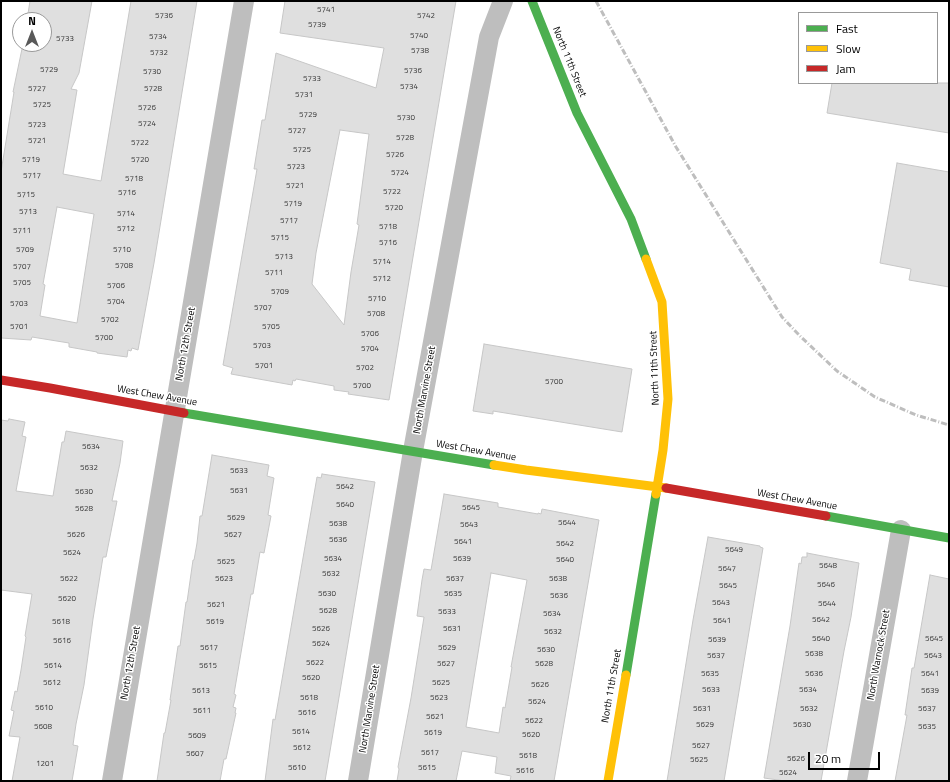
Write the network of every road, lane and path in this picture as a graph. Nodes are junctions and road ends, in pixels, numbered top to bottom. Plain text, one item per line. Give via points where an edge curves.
1 (244, 1) edge
2 (503, 1) edge
3 (532, 1) edge
4 (1, 380) edge
5 (174, 411) junction
6 (414, 451) junction
7 (657, 486) junction
8 (901, 530) junction
9 (949, 538) edge
10 (112, 781) edge
11 (358, 781) edge
12 (608, 781) edge
13 (857, 781) edge

1 - 5 street, North 12th Street
2 - 6 street, North Marvine Street via 488,37
3 - 7 street, North 11th Street via 577,113 631,219 662,302 668,399
4 - 5 street, West Chew Avenue
5 - 6 street, West Chew Avenue
5 - 10 street, North 12th Street
6 - 7 street, West Chew Avenue via 526,470
6 - 11 street, North Marvine Street
7 - 8 street, West Chew Avenue
7 - 12 street, North 11th Street
8 - 9 street, West Chew Avenue
8 - 13 street, North Warnock Street

